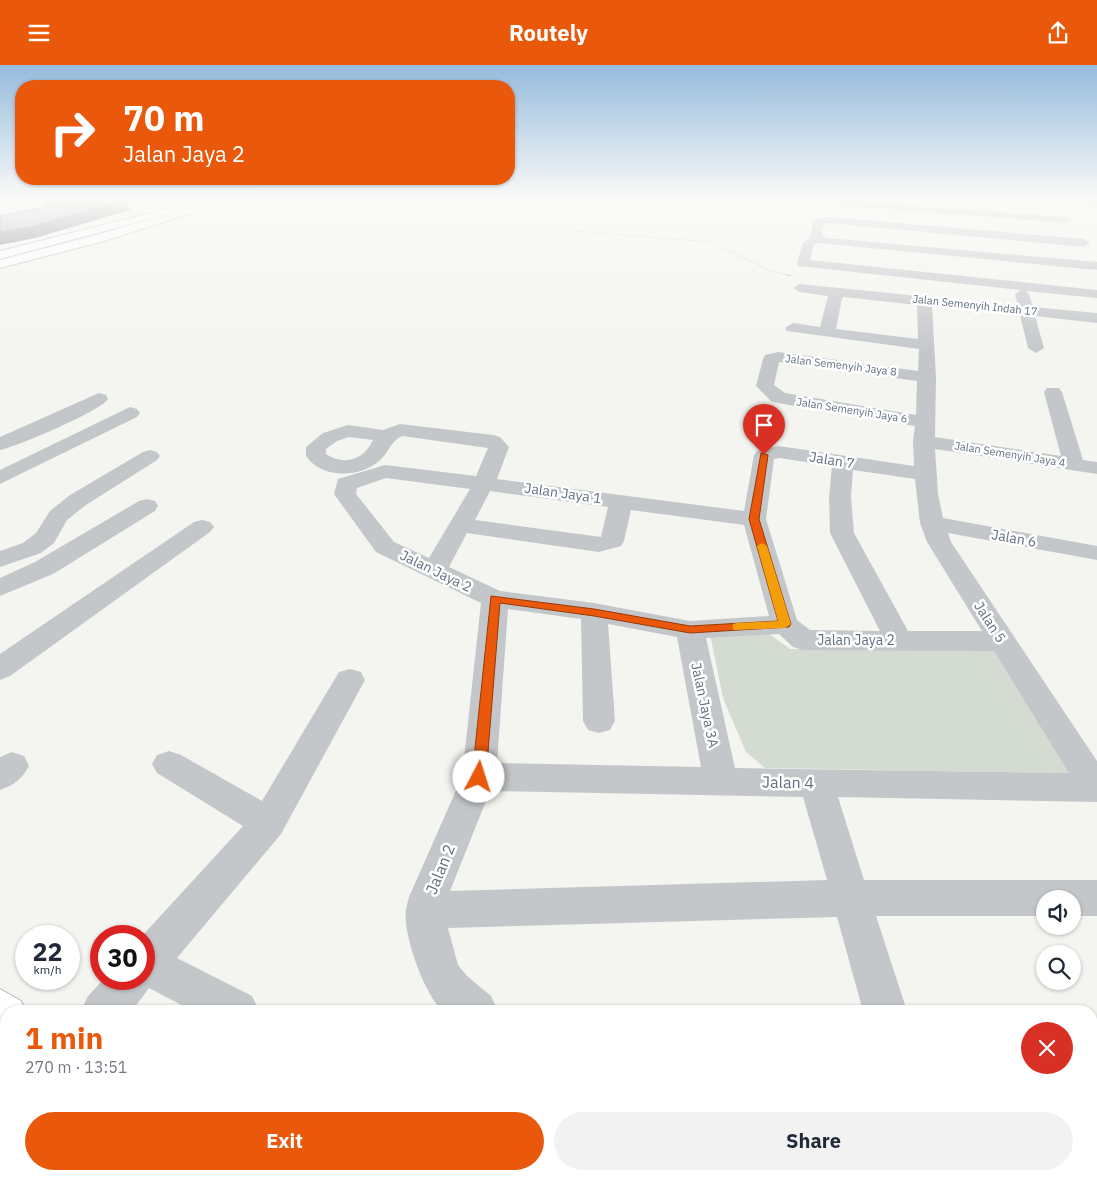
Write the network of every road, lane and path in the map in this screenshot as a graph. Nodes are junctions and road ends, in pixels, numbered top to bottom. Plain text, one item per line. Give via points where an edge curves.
1 (23, 251) edge
2 (65, 251) edge
3 (732, 251) edge
4 (806, 251) edge
5 (935, 251) edge
6 (1089, 251) edge
7 (956, 253) junction
8 (0, 257) edge
9 (0, 265) edge
10 (1097, 265) edge
11 (821, 270) junction
12 (960, 280) junction
13 (800, 288) dead end
14 (847, 293) junction
15 (1097, 294) edge
16 (1022, 295) junction
17 (924, 300) junction
18 (1097, 302) edge
19 (1025, 310) junction
20 (1097, 318) edge
21 (792, 328) dead end
22 (825, 334) junction
23 (926, 347) junction
24 (1036, 348) dead end
25 (817, 361) junction
26 (927, 377) junction
27 (1053, 392) dead end
28 (779, 398) joint
29 (99, 399) dead end
30 (130, 413) dead end
31 (924, 431) junction
32 (385, 436) dead end
33 (0, 444) edge
34 (150, 457) dead end
35 (843, 462) junction
36 (1074, 464) junction
37 (1097, 468) edge
38 (372, 474) joint
39 (924, 474) junction
40 (0, 478) edge
41 (484, 483) junction
42 (621, 501) junction
43 (147, 506) dead end
44 (754, 519) junction
45 (932, 523) junction
46 (460, 525) junction
47 (202, 527) dead end
48 (1097, 553) edge
49 (0, 559) edge
50 (435, 569) junction
51 (0, 588) edge
52 (495, 599) junction
53 (594, 612) junction
54 (785, 624) junction
55 (690, 629) junction
56 (898, 639) junction
57 (1002, 641) junction
58 (0, 669) edge
59 (350, 680) dead end
60 (599, 721) dead end
61 (169, 764) dead end
62 (479, 777) junction
63 (721, 781) junction
64 (816, 782) junction
65 (1096, 787) edge
66 (268, 823) junction
67 (851, 898) junction
68 (1097, 898) edge
69 (426, 910) junction
70 (155, 952) edge
71 (155, 975) edge
72 (122, 990) edge
73 (109, 1005) edge
74 (223, 1005) edge
75 (469, 1005) edge
76 (883, 1005) edge

1 - 8 main road
2 - 9 main road
3 - 11 path via 756,265 788,276
4 - 11 street via 803,263
5 - 7 street
6 - 10 street
7 - 10 street
7 - 12 street
11 - 12 street
11 - 16 street
12 - 15 street
13 - 14 street, Jalan Semenyih Indah 17
14 - 17 street, Jalan Semenyih Indah 17
14 - 22 street via 834,296
16 - 18 street
16 - 19 street
17 - 19 street, Jalan Semenyih Indah 17
17 - 23 street, Jalan 5
19 - 20 street, Jalan Semenyih Indah 17
19 - 24 street
21 - 22 street
22 - 23 street
22 - 25 street
23 - 26 street, Jalan 5
25 - 26 street, Jalan Semenyih Jaya 8
25 - 28 street, Jalan Semenyih Jaya 8 via 771,359 765,386
26 - 31 street, Jalan 5
27 - 36 street
28 - 31 street, Jalan Semenyih Jaya 6
29 - 33 street
30 - 40 street
31 - 36 street, Jalan Semenyih Jaya 4
31 - 39 street, Jalan 5
32 - 41 street via 400,430 492,441 499,447
34 - 49 street via 78,500 58,516 45,539 32,548
35 - 39 street, Jalan 7
35 - 44 street, Jalan 7 via 780,452 764,455
35 - 56 street via 840,497 842,533
36 - 37 street, Jalan Semenyih Jaya 4
38 - 41 street, Jalan Jaya 1 via 385,471
38 - 50 street, Jalan Jaya 2 via 346,484 345,494 384,547
39 - 45 street, Jalan 5
41 - 42 street, Jalan Jaya 1
41 - 46 street
42 - 44 street, Jalan Jaya 1
42 - 46 street via 612,541 599,545
43 - 51 street via 44,568
44 - 54 street, Jalan 7
45 - 48 street, Jalan 6
45 - 57 street, Jalan 5 via 939,542
46 - 50 street
47 - 58 street
50 - 52 street, Jalan Jaya 2
52 - 53 street, Jalan Jaya 2
52 - 62 street, Jalan 2
53 - 55 street, Jalan Jaya 2
53 - 60 street
54 - 55 street, Jalan Jaya 2
54 - 56 street, Jalan Jaya 2 via 803,640
55 - 63 street, Jalan Jaya 3A
56 - 57 street, Jalan Jaya 2
57 - 65 street, Jalan 5
59 - 66 street
61 - 66 street
62 - 63 street, Jalan 4
62 - 69 street, Jalan 2 via 428,897
63 - 64 street, Jalan 4
64 - 65 street, Jalan 4
64 - 67 street
66 - 70 street
67 - 68 street
67 - 69 street
67 - 76 street
69 - 75 street, Jalan 2 via 434,953 449,987
71 - 74 street
72 - 73 street

